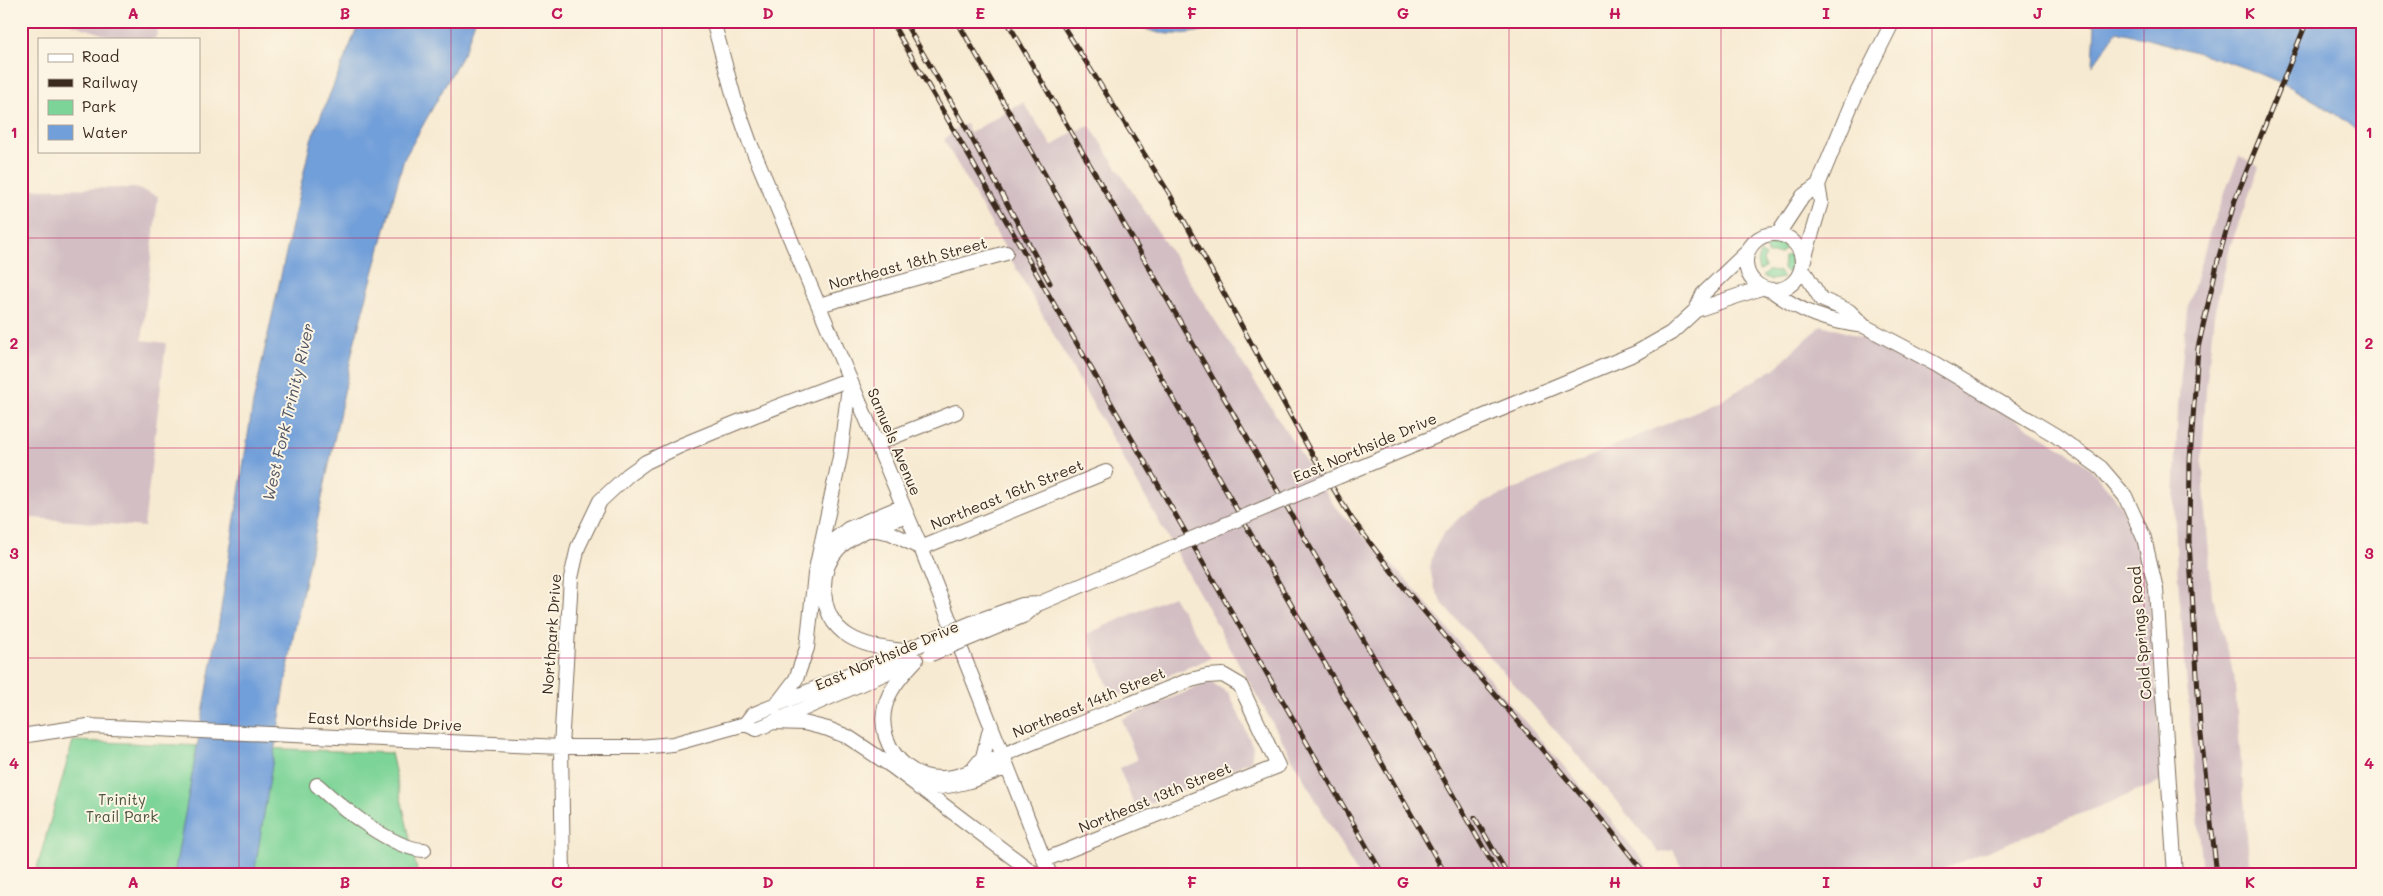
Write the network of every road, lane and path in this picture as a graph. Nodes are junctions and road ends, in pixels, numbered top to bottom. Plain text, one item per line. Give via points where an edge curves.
1 (713, 21) edge
2 (1893, 21) edge
3 (1818, 185) junction
4 (1778, 234) junction
5 (1748, 251) junction
6 (1006, 253) dead end
7 (1802, 266) junction
8 (1766, 289) junction
9 (819, 305) junction
10 (1696, 310) junction
11 (1864, 326) junction
12 (850, 379) junction
13 (956, 412) dead end
14 (878, 443) junction
15 (1106, 472) dead end
16 (905, 510) junction
17 (871, 529) junction
18 (921, 548) junction
19 (821, 550) junction
20 (929, 648) junction
21 (905, 651) junction
22 (916, 660) junction
23 (774, 708) junction
24 (773, 722) junction
25 (745, 724) junction
26 (991, 726) junction
27 (21, 736) edge
28 (561, 747) junction
29 (1005, 761) junction
30 (1278, 766) joint
31 (973, 770) junction
32 (316, 785) dead end
33 (920, 788) junction
34 (424, 850) dead end
35 (1044, 860) junction
36 (563, 875) edge
37 (1036, 875) edge
38 (1050, 875) edge
39 (2175, 875) edge

1 - 9 street, Samuels Avenue via 750,143
2 - 3 street
3 - 4 street via 1803,196
3 - 7 street via 1821,202
4 - 5 street via 1764,235
4 - 7 street via 1798,246
5 - 8 street via 1748,274
5 - 10 street, East Northside Drive via 1703,294
6 - 9 street, Northeast 18th Street
7 - 8 street via 1796,280 1789,286
7 - 11 street, Cold Springs Road via 1821,299 1849,311
8 - 10 street, East Northside Drive
8 - 11 street, Cold Springs Road via 1791,305 1830,322
9 - 12 street, Samuels Avenue
10 - 20 street, East Northside Drive, bridge via 1671,333 1636,353 1038,604 1026,615 979,627
11 - 39 street, Cold Springs Road via 1934,363 2063,440 2114,481 2133,511 2150,556 2156,589
12 - 14 street, Samuels Avenue
12 - 19 street via 845,430
12 - 28 street, Northpark Drive via 682,445 644,464 600,501 578,547 571,578
13 - 14 street
14 - 16 street, Samuels Avenue
15 - 18 street, Northeast 16th Street
16 - 17 street
16 - 18 street, Samuels Avenue
16 - 19 street via 848,529
17 - 18 street via 891,533
17 - 21 street via 846,542 832,557 824,578 826,606 835,624 847,636 878,648
18 - 26 street, Samuels Avenue
19 - 23 street via 803,663 796,679
20 - 21 street, East Northside Drive
20 - 22 street, East Northside Drive
21 - 23 street, East Northside Drive
22 - 24 street, East Northside Drive
22 - 31 street via 893,686 884,707 884,728 889,745 898,759 928,777 955,777
23 - 25 street, East Northside Drive via 752,715
24 - 25 street, East Northside Drive via 757,729
24 - 33 street via 804,723 848,737
25 - 28 street, East Northside Drive via 673,744
26 - 29 street, Samuels Avenue
26 - 31 street via 983,757
27 - 28 street, East Northside Drive via 71,728 118,728
28 - 36 street, Northpark Drive
29 - 30 street, Northeast 14th Street via 1187,681 1223,676 1240,685
29 - 31 street
29 - 33 street via 965,784
29 - 35 street, Samuels Avenue
30 - 35 street, Northeast 13th Street
32 - 34 street via 345,811 409,848
33 - 37 street
35 - 38 street, Samuels Avenue

